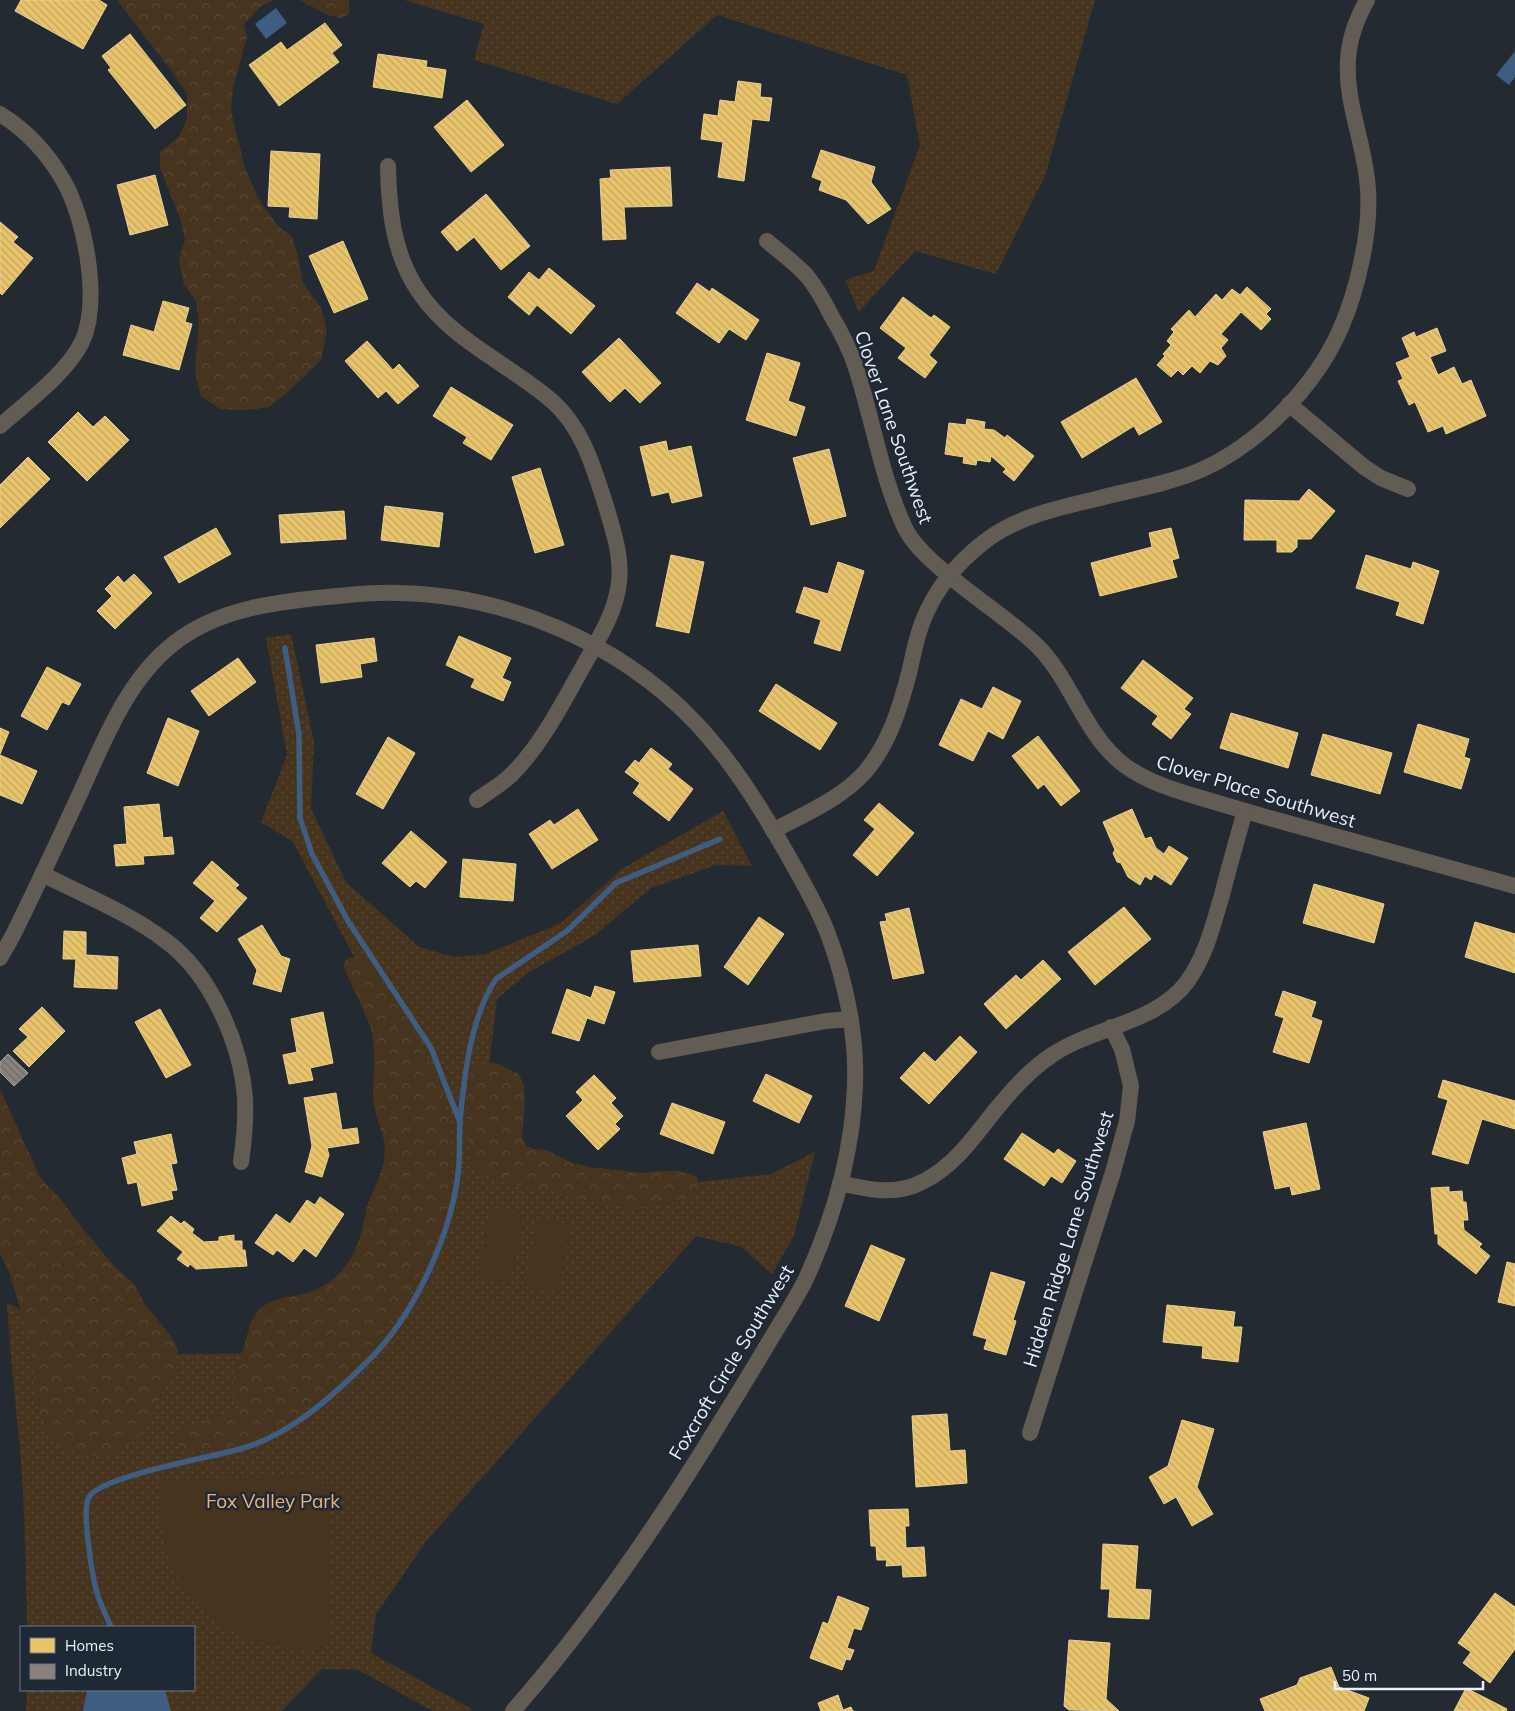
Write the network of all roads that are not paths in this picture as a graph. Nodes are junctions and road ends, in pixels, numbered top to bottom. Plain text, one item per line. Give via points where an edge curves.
1 (1367, 0) edge
2 (0, 114) edge
3 (388, 166) dead end
4 (767, 241) dead end
5 (1289, 404) junction
6 (0, 426) edge
7 (1408, 489) dead end
8 (950, 576) junction
9 (594, 646) junction
10 (477, 800) dead end
11 (1245, 811) junction
12 (773, 830) junction
13 (42, 874) junction
14 (1515, 886) edge
15 (0, 958) edge
16 (851, 1019) junction
17 (1111, 1028) junction
18 (659, 1052) dead end
19 (241, 1162) dead end
20 (840, 1183) junction
21 (1030, 1433) dead end
22 (513, 1711) edge

1 - 5 street via 1356,24 1348,58 1368,191 1364,246 1341,328 1324,360
2 - 6 street via 37,145 64,181 84,241 91,305 87,328 77,350 47,384
3 - 9 street via 392,224 418,291 454,331 554,402 574,427 589,455 619,553 619,582 613,610
4 - 8 street, Clover Lane Southwest via 806,274 824,301 855,364 898,513 907,532 926,556
5 - 7 street via 1364,467
5 - 8 street via 1252,440 1201,470 1023,520 994,534 964,559
8 - 11 street, Clover Place Southwest via 1041,649 1103,743 1124,764 1163,786
8 - 12 street via 938,591 924,619 898,712 872,763 854,783 838,794
9 - 10 street via 532,752 509,777
9 - 12 street, Foxcroft Circle Southwest via 645,678 696,723 742,780
9 - 13 street, Foxcroft Circle Southwest via 563,630 513,612 454,598 400,593 324,597 259,607 215,619 176,642 137,681 105,740
11 - 14 street, Clover Place Southwest
11 - 17 street via 1211,934 1196,970 1168,1002
12 - 16 street, Foxcroft Circle Southwest via 829,937
13 - 15 street, Foxcroft Circle Southwest
13 - 19 street via 145,927 168,942 195,969 217,1007 239,1062 245,1110
16 - 18 street
16 - 20 street, Foxcroft Circle Southwest via 855,1088
17 - 20 street via 1071,1044 1036,1067 1003,1100 966,1148 939,1173 896,1190 865,1189
17 - 21 street, Hidden Ridge Lane Southwest via 1122,1049 1130,1086 1127,1122
20 - 22 street, Foxcroft Circle Southwest via 818,1249 794,1302 689,1473 584,1626

